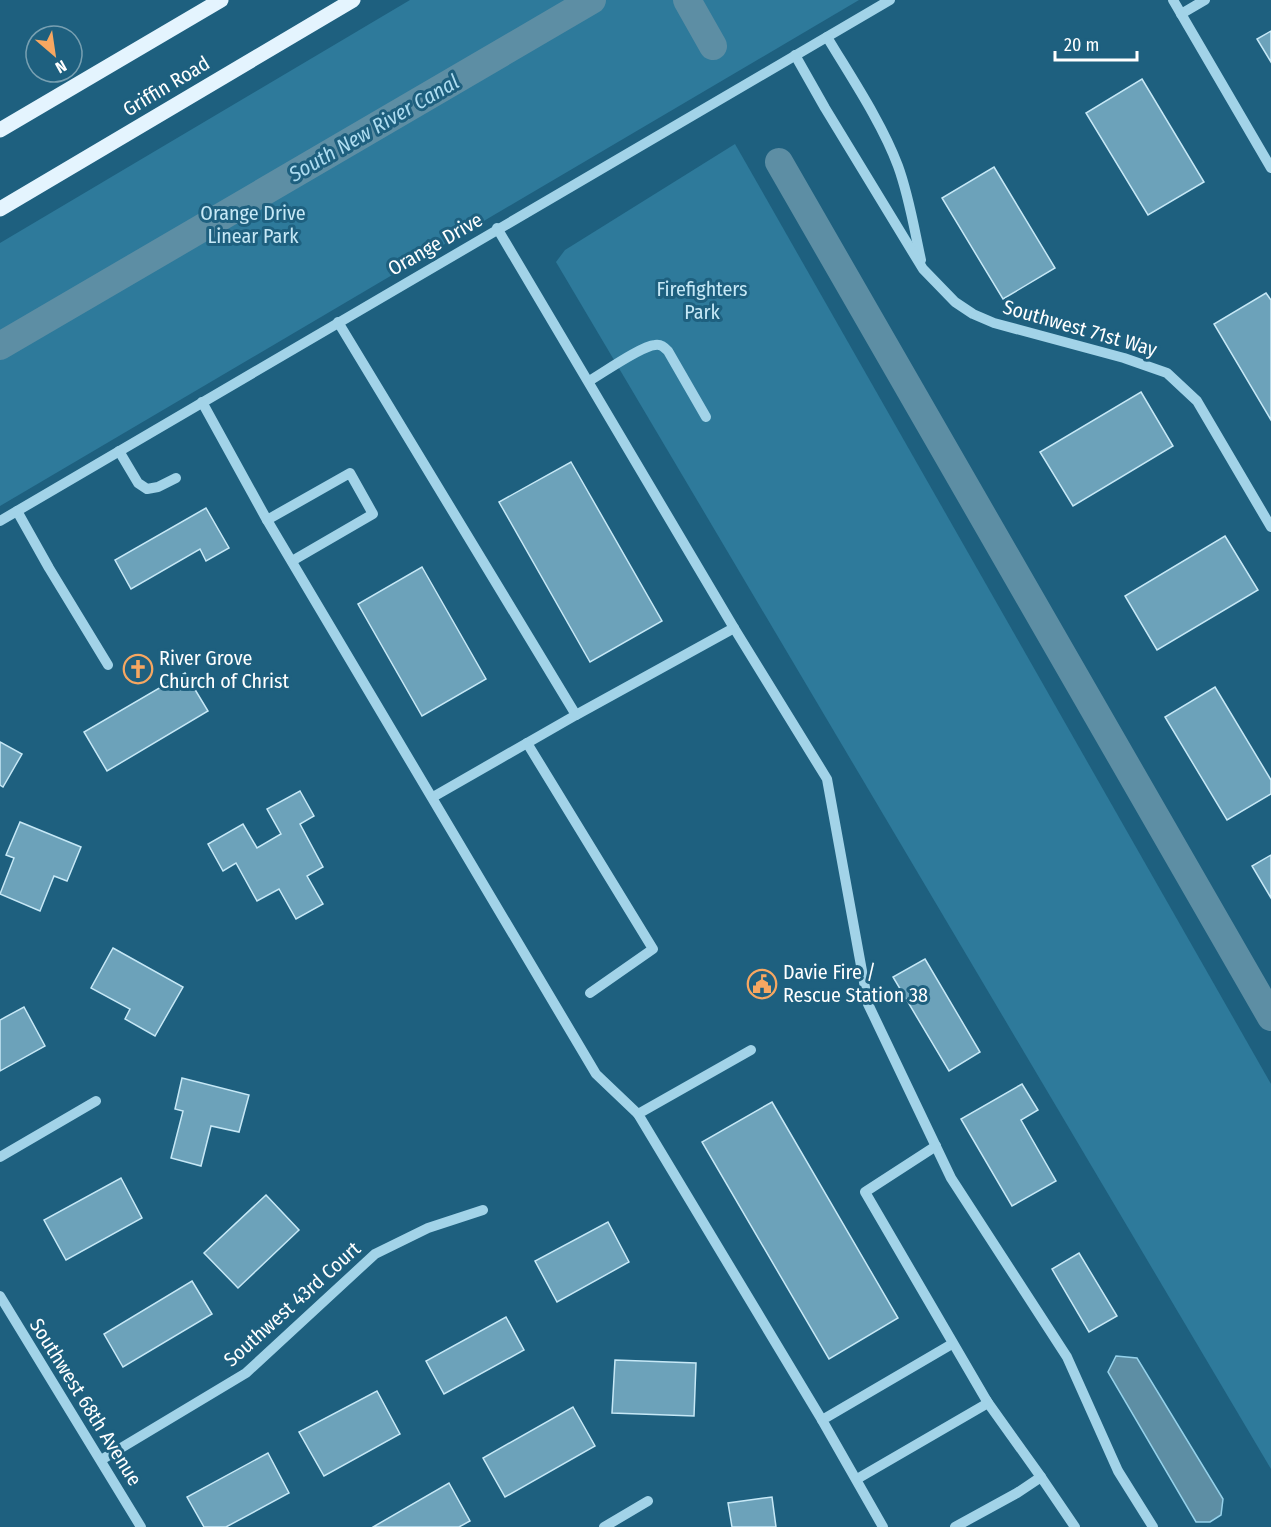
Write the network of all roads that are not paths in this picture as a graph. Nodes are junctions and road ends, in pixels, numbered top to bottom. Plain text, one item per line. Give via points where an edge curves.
1 (220, 0) edge
2 (353, 0) edge
3 (890, 0) edge
4 (1173, 0) edge
5 (1205, 0) edge
6 (1181, 14) junction
7 (827, 37) junction
8 (795, 55) junction
9 (0, 130) edge
10 (1271, 168) edge
11 (0, 209) edge
12 (497, 228) junction
13 (923, 269) junction
14 (338, 322) junction
15 (589, 381) junction
16 (202, 402) junction
17 (706, 417) dead end
18 (119, 451) junction
19 (176, 478) dead end
20 (17, 511) junction
21 (267, 520) junction
22 (0, 521) edge
23 (1271, 527) edge
24 (292, 561) junction
25 (734, 628) junction
26 (108, 665) dead end
27 (576, 715) junction
28 (527, 743) junction
29 (434, 797) junction
30 (590, 993) dead end
31 (751, 1050) dead end
32 (96, 1101) dead end
33 (638, 1114) junction
34 (936, 1146) junction
35 (0, 1157) edge
36 (483, 1210) dead end
37 (0, 1296) edge
38 (952, 1344) junction
39 (986, 1401) junction
40 (822, 1420) junction
41 (101, 1460) junction
42 (1041, 1477) junction
43 (857, 1479) junction
44 (648, 1502) dead end
45 (141, 1527) edge
46 (604, 1527) edge
47 (883, 1527) edge
48 (955, 1527) edge
49 (1075, 1527) edge
50 (1153, 1527) edge

1 - 9 main road
2 - 11 main road, Griffin Road
3 - 7 street, Orange Drive
4 - 6 street
5 - 6 street
6 - 10 street
7 - 8 street, Orange Drive
7 - 13 street via 897,165
8 - 12 street, Orange Drive
8 - 13 street, Southwest 71st Way
12 - 14 street, Orange Drive
12 - 15 street
13 - 23 street, Southwest 71st Way via 955,302 994,323 1167,373 1197,401
14 - 16 street, Orange Drive
14 - 27 street
15 - 17 street via 644,349 662,345
15 - 25 street
16 - 18 street, Orange Drive
16 - 21 street
18 - 19 street via 138,483 147,489
18 - 20 street, Orange Drive
20 - 22 street, Orange Drive
20 - 26 street
21 - 24 street
21 - 24 street via 350,473 373,514
24 - 29 street
25 - 27 street
25 - 34 street via 827,779 868,1004
27 - 28 street
28 - 29 street
28 - 30 street via 653,949
29 - 33 street via 596,1074
31 - 33 street
32 - 35 street
33 - 40 street
34 - 38 street via 864,1192
34 - 50 street via 951,1178 1067,1357 1118,1471
36 - 41 street, Southwest 43rd Court via 428,1228 375,1254 246,1373
37 - 41 street, Southwest 68th Avenue
38 - 39 street
38 - 40 street
39 - 42 street
39 - 43 street
40 - 43 street
41 - 45 street, Southwest 68th Avenue
42 - 48 street
42 - 49 street
43 - 47 street
44 - 46 street

